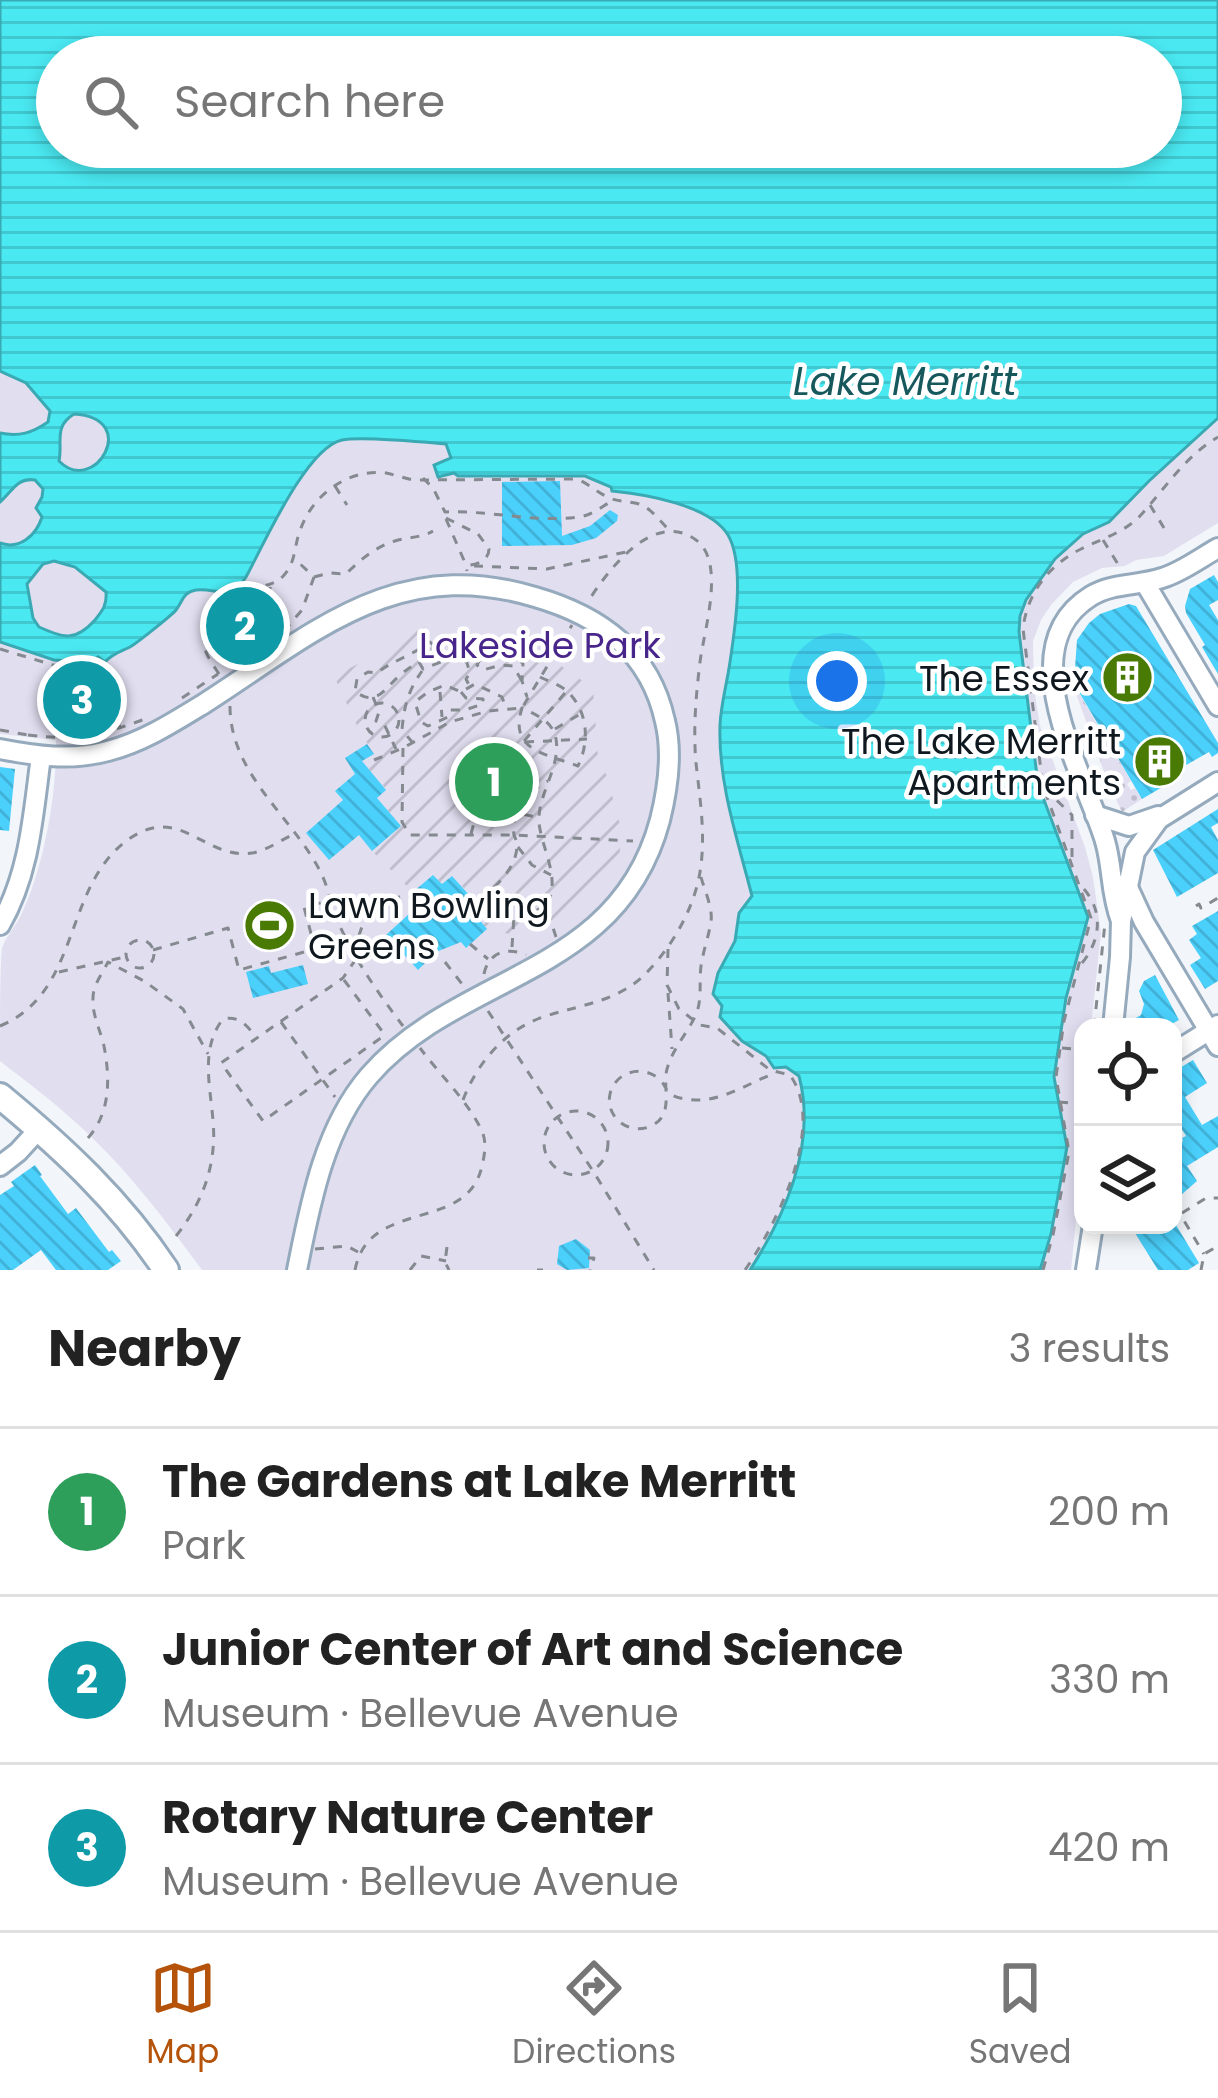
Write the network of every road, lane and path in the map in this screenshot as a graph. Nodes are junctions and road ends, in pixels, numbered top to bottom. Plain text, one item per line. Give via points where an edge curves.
1 (1218, 437) edge
2 (423, 478) junction
3 (334, 486) junction
4 (614, 500) junction
5 (1149, 504) junction
6 (347, 505) dead end
7 (445, 515) junction
8 (407, 528) dead end
9 (1164, 528) dead end
10 (433, 531) dead end
11 (670, 531) junction
12 (414, 537) junction
13 (1102, 539) junction
14 (1218, 548) edge
15 (629, 551) junction
16 (294, 559) junction
17 (474, 566) junction
18 (1121, 569) dead end
19 (314, 577) junction
20 (1145, 583) junction
21 (270, 585) junction
22 (586, 603) dead end
23 (263, 608) dead end
24 (271, 610) junction
25 (573, 624) dead end
26 (0, 649) edge
27 (448, 658) junction
28 (423, 669) junction
29 (540, 677) junction
30 (522, 681) junction
31 (470, 687) junction
32 (438, 690) junction
33 (567, 691) junction
34 (460, 692) junction
35 (373, 697) junction
36 (528, 698) junction
37 (178, 701) dead end
38 (231, 704) dead end
39 (376, 704) junction
40 (1218, 706) edge
41 (522, 708) junction
42 (507, 710) junction
43 (379, 712) junction
44 (582, 713) junction
45 (397, 714) junction
46 (151, 717) dead end
47 (388, 717) junction
48 (544, 718) junction
49 (442, 719) junction
50 (376, 721) junction
51 (366, 724) junction
52 (384, 724) junction
53 (553, 730) junction
54 (28, 735) dead end
55 (389, 735) junction
56 (124, 736) junction
57 (587, 739) junction
58 (556, 740) junction
59 (523, 742) junction
60 (412, 743) junction
61 (0, 749) edge
62 (400, 749) junction
63 (40, 756) junction
64 (555, 757) junction
65 (374, 760) dead end
66 (549, 781) junction
67 (1218, 782) edge
68 (1043, 786) junction
69 (517, 813) junction
70 (1167, 813) junction
71 (1081, 815) junction
72 (538, 817) junction
73 (294, 834) junction
74 (471, 834) junction
75 (514, 835) junction
76 (542, 837) junction
77 (652, 844) junction
78 (518, 845) junction
79 (1106, 845) junction
80 (1071, 864) junction
81 (700, 874) junction
82 (551, 875) junction
83 (1126, 884) junction
84 (1080, 887) junction
85 (1218, 898) edge
86 (330, 900) junction
87 (416, 903) dead end
88 (546, 906) junction
89 (1196, 906) dead end
90 (514, 916) junction
91 (1113, 924) junction
92 (0, 925) edge
93 (557, 939) dead end
94 (470, 944) dead end
95 (668, 947) junction
96 (1160, 947) junction
97 (512, 949) junction
98 (154, 950) junction
99 (353, 953) junction
100 (127, 956) junction
101 (527, 956) dead end
102 (1120, 957) junction
103 (356, 959) junction
104 (490, 961) junction
105 (108, 962) junction
106 (445, 962) dead end
107 (1078, 966) junction
108 (57, 973) junction
109 (344, 979) junction
110 (484, 979) dead end
111 (667, 985) junction
112 (466, 989) dead end
113 (487, 1009) dead end
114 (1096, 1018) edge
115 (1113, 1018) edge
116 (280, 1021) junction
117 (693, 1021) junction
118 (0, 1026) edge
119 (405, 1028) dead end
120 (1215, 1034) edge
121 (256, 1039) junction
122 (505, 1039) junction
123 (390, 1042) junction
124 (420, 1048) dead end
125 (1060, 1048) junction
126 (1182, 1048) edge
127 (1074, 1049) edge
128 (673, 1051) junction
129 (208, 1054) junction
130 (221, 1063) junction
131 (209, 1071) junction
132 (776, 1073) junction
133 (322, 1079) junction
134 (665, 1087) junction
135 (0, 1096) edge
136 (463, 1100) junction
137 (1059, 1102) junction
138 (1074, 1104) edge
139 (346, 1110) junction
140 (614, 1116) junction
141 (558, 1118) junction
142 (601, 1124) junction
143 (39, 1129) junction
144 (88, 1138) dead end
145 (0, 1166) edge
146 (593, 1172) junction
147 (1218, 1198) edge
148 (1182, 1213) edge
149 (1182, 1217) edge
150 (1092, 1234) edge
151 (1092, 1234) edge
152 (176, 1236) dead end
153 (1218, 1246) edge
154 (448, 1247) dead end
155 (301, 1248) junction
156 (359, 1253) junction
157 (1204, 1254) junction
158 (588, 1258) dead end
159 (446, 1261) junction
160 (166, 1270) edge
161 (297, 1270) edge
162 (355, 1270) edge
163 (410, 1270) edge
164 (449, 1270) edge
165 (590, 1270) edge
166 (654, 1270) edge
167 (745, 1270) edge
168 (1043, 1270) edge
169 (1086, 1270) edge
170 (1095, 1270) edge
171 (1201, 1270) edge

1 - 5 path
2 - 3 path via 367,473
2 - 4 path via 576,478
2 - 7 path
3 - 6 path
3 - 16 path via 309,510
4 - 7 path via 580,518
4 - 11 path via 652,511
5 - 9 path
5 - 13 path
7 - 17 path via 466,568
7 - 17 path via 489,549
8 - 12 path
10 - 12 path
11 - 15 path
11 - 81 path via 691,536 710,556 696,707
12 - 19 path via 372,551 346,574
13 - 18 path
13 - 68 path via 1056,565 1025,611
14 - 20 street
15 - 17 path via 548,569
15 - 22 path
16 - 19 path
16 - 21 path
19 - 24 path via 302,610 279,637
20 - 40 street
20 - 71 street via 1092,595 1057,636 1053,675
21 - 24 path
21 - 37 path via 241,593 211,616 205,651 221,672
23 - 24 path
25 - 29 path
26 - 56 path via 53,664 103,666
27 - 28 path
27 - 31 path via 467,663
27 - 35 path via 430,642 368,672 355,691
28 - 35 path via 419,662
28 - 60 path via 403,712
29 - 33 path
29 - 36 path
30 - 30 path via 513,651 494,651 477,665 513,666
30 - 36 path
31 - 34 path
31 - 42 path via 502,697
32 - 34 path
32 - 49 path
32 - 49 path via 415,702 421,722
33 - 44 path
33 - 48 path
34 - 49 path via 483,704
35 - 39 path
36 - 41 path
38 - 73 path via 243,758
39 - 43 path
39 - 45 path via 388,703
39 - 51 path
41 - 42 path
41 - 48 path
41 - 59 path
42 - 60 path via 450,722
43 - 47 path
43 - 50 path
44 - 53 path
44 - 57 path
45 - 47 path
45 - 55 path
46 - 56 path
47 - 52 path
48 - 53 path
48 - 59 path
50 - 51 path
50 - 52 path
51 - 55 path via 371,734
52 - 55 path
53 - 58 path
54 - 56 path
55 - 62 path
56 - 63 street via 87,755
56 - 77 street via 182,717 350,610 424,588 500,588 580,613 619,639 649,674 669,752
57 - 58 path
57 - 64 path via 578,766
58 - 59 path
58 - 64 path
59 - 64 path
60 - 62 path
61 - 63 street
62 - 65 path
62 - 74 path via 402,822 410,835
63 - 92 street via 29,850
64 - 66 path
66 - 69 path
66 - 72 path
67 - 70 street
68 - 71 path
68 - 80 path
69 - 72 path
69 - 74 path via 482,808
69 - 75 path
70 - 71 street via 1129,826
70 - 83 street via 1135,852
71 - 79 street
71 - 80 path
72 - 76 path
73 - 86 path via 320,869
73 - 108 path via 248,854 171,827 139,833 100,870
74 - 75 path
75 - 76 path
75 - 78 path
76 - 77 path
76 - 82 path
77 - 123 street via 622,898 580,940
78 - 82 path
78 - 90 path via 508,872 480,900
79 - 83 street
79 - 91 street
80 - 84 path
81 - 95 path
81 - 117 path via 711,922
82 - 88 path
83 - 91 street
83 - 96 street
84 - 107 path via 1091,918
84 - 107 path via 1100,926
85 - 89 path
86 - 98 path via 304,907 315,949 239,970 227,928
86 - 99 path
87 - 99 path via 409,896 368,908
88 - 90 path
88 - 93 path
90 - 97 path
91 - 102 street
91 - 114 path
94 - 104 path
95 - 111 path
95 - 122 path via 626,989 538,1018
96 - 102 street via 1136,944
96 - 120 street
97 - 101 path
97 - 104 path
98 - 100 path via 139,940
98 - 100 path via 146,967
99 - 103 path
100 - 105 path
102 - 115 street
103 - 109 path
103 - 119 path
104 - 110 path
105 - 108 path
105 - 129 path via 183,1009
105 - 144 path via 93,997 106,1107
106 - 112 path
107 - 125 path
108 - 118 path via 40,998
109 - 116 path
109 - 123 path
111 - 117 path
111 - 128 path
113 - 122 path
116 - 121 path
116 - 133 path
117 - 128 path
117 - 132 path via 717,1028
120 - 126 street
121 - 129 path via 227,1017
121 - 130 path
122 - 136 path
122 - 141 path
123 - 133 path
123 - 139 street
124 - 136 path
125 - 127 path
125 - 137 path
128 - 134 path
129 - 131 path
130 - 131 path
130 - 133 path via 263,1121
131 - 152 path via 210,1170
132 - 134 path via 723,1098 693,1100
132 - 167 path via 795,1083 802,1134 782,1204
133 - 139 path
134 - 140 path via 668,1101 654,1124 637,1129
134 - 140 path via 648,1072 622,1076 611,1090
135 - 143 main road
136 - 156 path via 485,1142 478,1181 457,1202 375,1234
137 - 138 path
137 - 168 path via 1069,1152
139 - 155 street
140 - 142 path
141 - 142 path via 579,1110
141 - 146 path
141 - 146 path via 545,1136 547,1157 562,1173
142 - 146 path via 608,1150
143 - 145 street
143 - 160 main road via 104,1189
146 - 166 path
147 - 148 path
149 - 157 path
150 - 169 street
151 - 170 street
153 - 157 path
154 - 159 path
155 - 156 path
155 - 161 street
156 - 162 path
157 - 171 path
158 - 165 path
159 - 163 path via 421,1256
159 - 164 path

